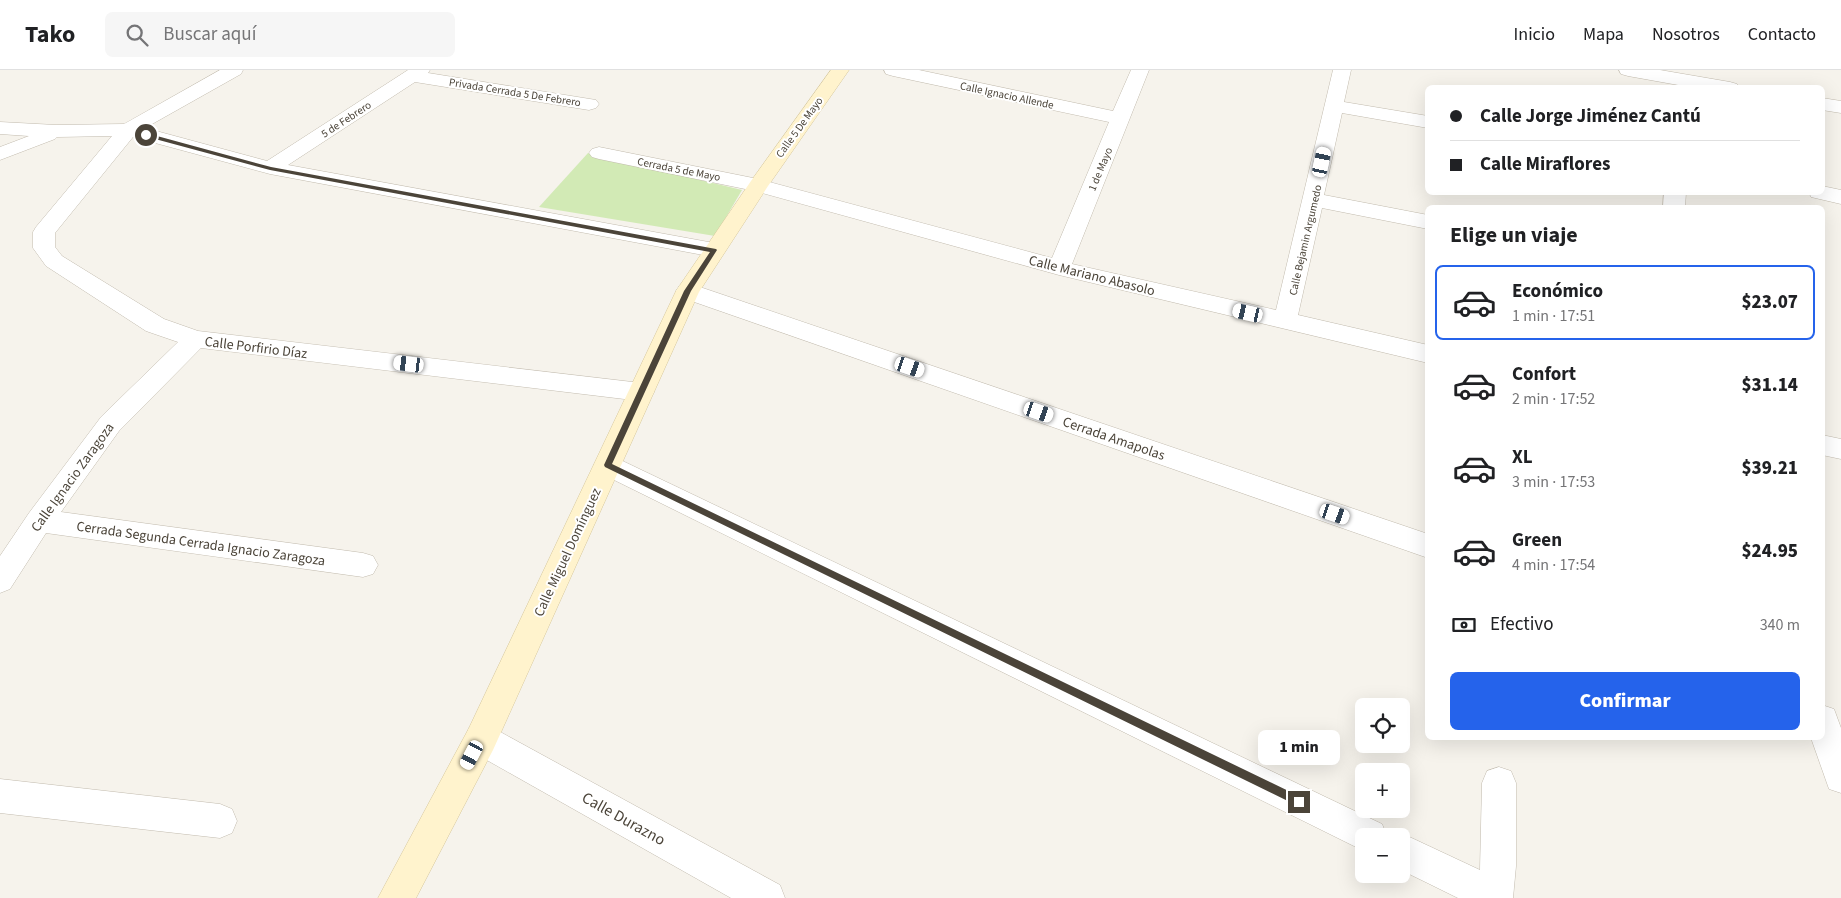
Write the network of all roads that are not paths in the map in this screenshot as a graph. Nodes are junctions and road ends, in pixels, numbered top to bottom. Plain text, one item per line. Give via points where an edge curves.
1 (234, 70) edge
2 (840, 70) edge
3 (893, 70) edge
4 (1140, 70) edge
5 (1342, 70) edge
6 (1628, 70) edge
7 (416, 73) edge
8 (1686, 79) edge
9 (1715, 85) edge
10 (588, 104) dead end
11 (1825, 104) edge
12 (1335, 106) junction
13 (1841, 107) edge
14 (1121, 119) junction
15 (1425, 121) edge
16 (0, 128) edge
17 (128, 130) junction
18 (56, 131) junction
19 (599, 153) dead end
20 (0, 154) edge
21 (270, 168) junction
22 (758, 185) junction
23 (1825, 193) edge
24 (1841, 196) edge
25 (1314, 200) junction
26 (1425, 221) edge
27 (714, 250) junction
28 (1059, 268) junction
29 (688, 291) junction
30 (1285, 322) junction
31 (196, 340) junction
32 (1425, 353) edge
33 (641, 392) junction
34 (1825, 446) edge
35 (1841, 449) edge
36 (608, 465) junction
37 (39, 521) junction
38 (1425, 545) edge
39 (363, 565) dead end
40 (0, 580) edge
41 (1825, 729) edge
42 (481, 739) junction
43 (1841, 777) edge
44 (1499, 783) dead end
45 (0, 796) edge
46 (220, 821) dead end
47 (1355, 829) edge
48 (1410, 856) edge
49 (396, 898) edge
50 (767, 898) edge
51 (1495, 898) edge

1 - 17 street
2 - 22 street, Calle 5 De Mayo
3 - 14 street, Calle Ignacio Allende
4 - 14 street, 1 de Mayo
5 - 12 street, Calle Bejamin Argumedo
6 - 8 street
7 - 10 street, Privada Cerrada 5 De Febrero
7 - 21 street, 5 de Febrero
8 - 9 street
11 - 13 street
12 - 15 street
12 - 25 street, Calle Bejamin Argumedo
14 - 28 street, 1 de Mayo
16 - 18 street
17 - 18 street
17 - 21 street
17 - 31 street, Calle Porfirio Díaz via 44,232 44,248 54,261 155,325
18 - 20 street
19 - 22 street, Cerrada 5 de Mayo
21 - 27 street
22 - 27 street, Calle Miguel Domínguez
22 - 28 street, Calle Mariano Abasolo
23 - 24 street
25 - 26 street
25 - 30 street, Calle Bejamin Argumedo
27 - 29 street, Calle Miguel Domínguez
28 - 30 street, Calle Mariano Abasolo
29 - 33 street, Calle Miguel Domínguez
29 - 38 street, Cerrada Amapolas
30 - 32 street, Calle Mariano Abasolo
31 - 33 street, Calle Porfirio Díaz
31 - 37 street, Calle Ignacio Zaragoza via 110,424
33 - 36 street, Calle Miguel Domínguez
34 - 35 street
36 - 42 street, Calle Miguel Domínguez
36 - 47 street
37 - 39 street, Cerrada Segunda Cerrada Ignacio Zaragoza
37 - 40 street, Calle Ignacio Zaragoza
41 - 43 street
42 - 49 street, Calle Miguel Domínguez
42 - 50 street, Calle Durazno
44 - 51 street
45 - 46 street
48 - 51 street

